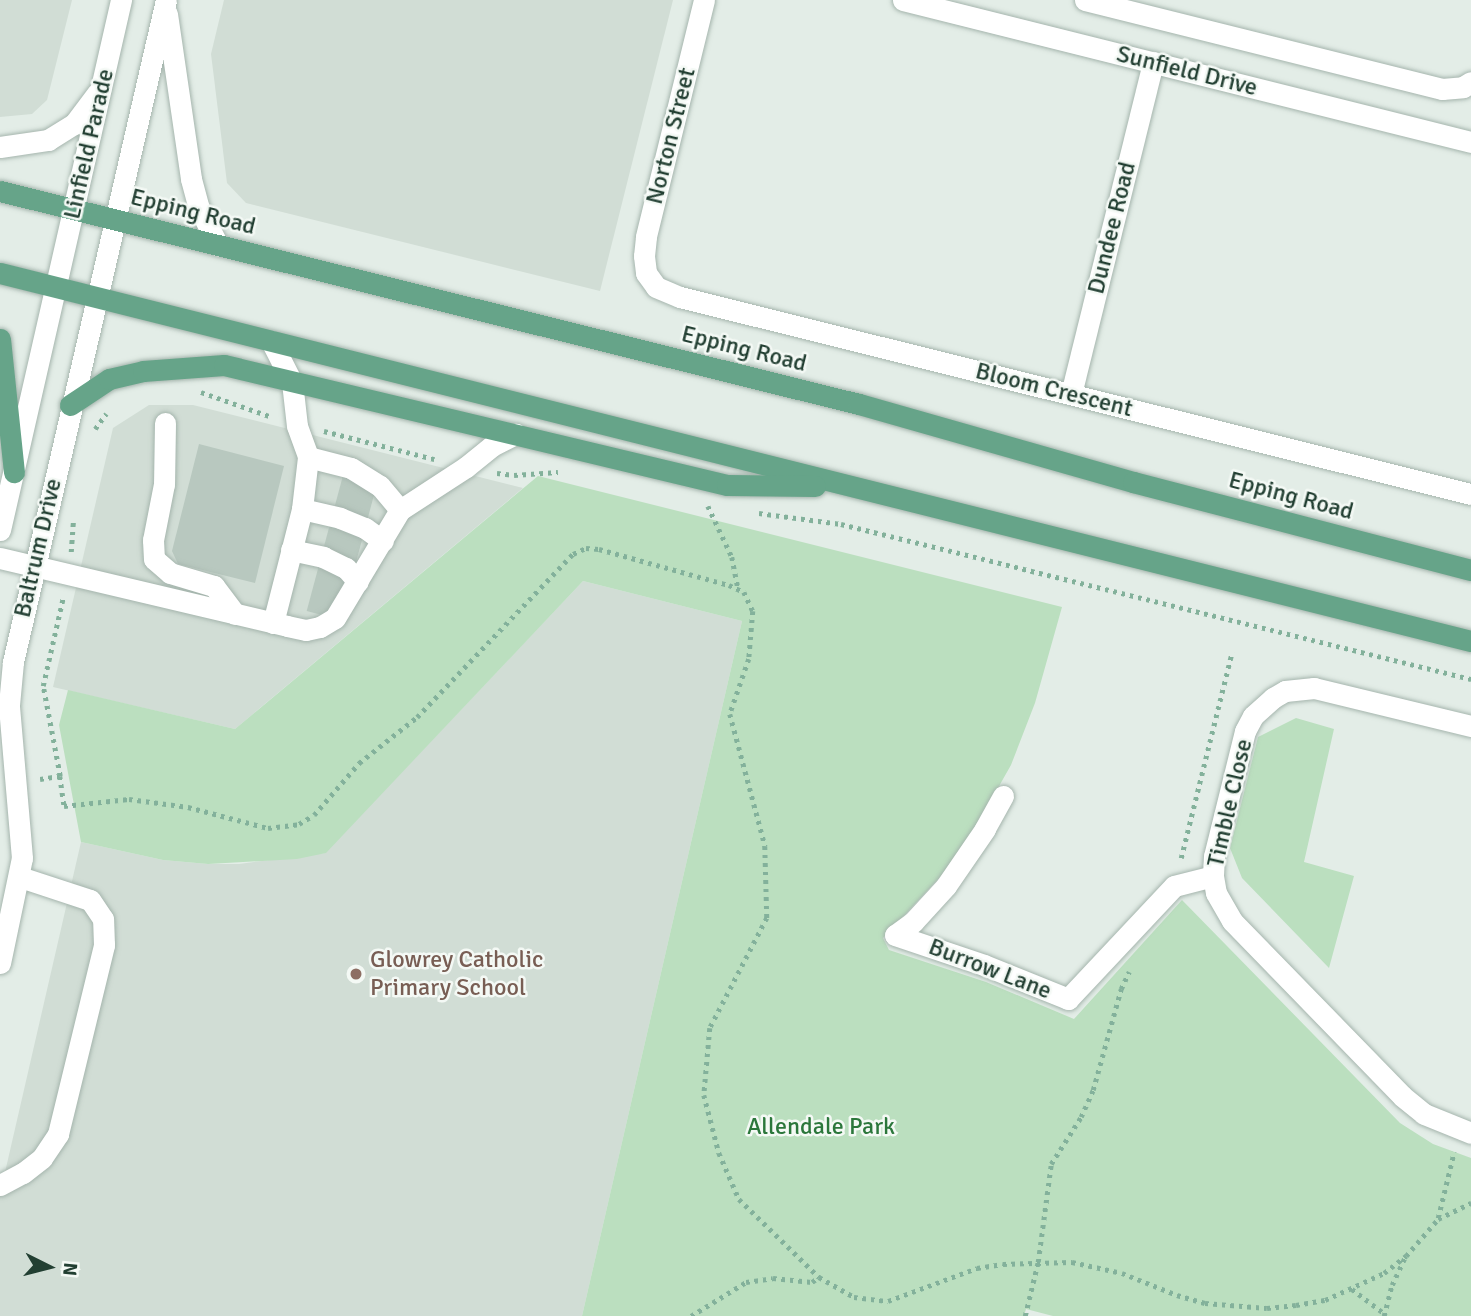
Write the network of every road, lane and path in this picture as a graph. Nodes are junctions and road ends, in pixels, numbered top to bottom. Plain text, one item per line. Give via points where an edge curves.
1 (121, 0) edge
2 (704, 0) edge
3 (903, 0) edge
4 (1085, 0) edge
5 (166, 1) edge
6 (1153, 62) junction
7 (1471, 82) edge
8 (102, 86) junction
9 (1471, 142) edge
10 (0, 147) edge
11 (0, 191) edge
12 (75, 210) junction
13 (116, 220) junction
14 (218, 246) junction
15 (0, 273) edge
16 (646, 273) joint
17 (55, 287) junction
18 (99, 296) junction
19 (0, 339) edge
20 (271, 341) junction
21 (292, 382) junction
22 (194, 390) dead end
23 (1071, 394) junction
24 (70, 405) junction
25 (165, 423) dead end
26 (297, 426) junction
27 (516, 434) junction
28 (308, 457) junction
29 (466, 467) junction
30 (14, 472) junction
31 (568, 472) dead end
32 (852, 487) junction
33 (1471, 494) edge
34 (718, 505) dead end
35 (302, 509) junction
36 (400, 510) junction
37 (753, 512) dead end
38 (0, 530) edge
39 (383, 541) junction
40 (291, 550) junction
41 (0, 558) edge
42 (33, 566) junction
43 (1471, 570) edge
44 (358, 582) junction
45 (738, 589) junction
46 (235, 614) junction
47 (273, 623) junction
48 (1471, 641) edge
49 (1232, 652) dead end
50 (1471, 679) edge
51 (1471, 726) edge
52 (6, 739) edge
53 (17, 783) junction
54 (1003, 796) dead end
55 (1213, 876) junction
56 (20, 877) junction
57 (1174, 886) junction
58 (0, 962) edge
59 (1130, 970) dead end
60 (1466, 1132) edge
61 (0, 1185) edge
62 (1471, 1203) edge
63 (1438, 1219) junction
64 (1406, 1256) junction
65 (1038, 1262) junction
66 (819, 1278) junction
67 (1352, 1289) junction
68 (1384, 1315) edge
69 (691, 1316) edge
70 (1025, 1316) edge

1 - 8 street, Linfield Parade
2 - 16 street, Norton Street via 646,236
3 - 6 street, Sunfield Drive
4 - 7 street via 1442,89
5 - 13 street, Linfield Parade
5 - 14 street via 191,179 198,206
6 - 9 street, Sunfield Drive
6 - 23 street, Dundee Road
8 - 10 street via 74,124 48,140
8 - 12 street, Linfield Parade
11 - 12 main road, Epping Road
12 - 13 main road, Epping Road
12 - 17 street, Linfield Parade
13 - 14 main road, Epping Road
13 - 18 street, Baltrum Drive
14 - 43 main road, Epping Road via 859,404 1133,482
15 - 17 main road
16 - 23 street, Bloom Crescent via 656,287 680,297
17 - 18 main road
17 - 30 street, Baltrum Drive
18 - 20 main road
18 - 24 street, Baltrum Drive
19 - 30 main road
20 - 21 street
20 - 32 main road
21 - 24 main road via 224,365 143,371 109,379
21 - 26 street
21 - 27 main road
22 - 26 path
23 - 33 street, Bloom Crescent
24 - 42 street, Baltrum Drive
25 - 46 street via 164,484 152,540 154,559 170,573 214,586
26 - 28 street
26 - 29 path
27 - 29 street
27 - 32 main road via 727,485
28 - 35 street
28 - 36 street via 351,468 380,486
29 - 31 path via 514,475
29 - 36 street
30 - 38 street, Baltrum Drive
32 - 48 main road
34 - 45 path via 706,503 732,557
35 - 39 street via 340,518
35 - 40 street
36 - 39 street
37 - 50 path via 841,524
39 - 44 street
40 - 44 street via 346,568
40 - 47 street
41 - 42 street
42 - 46 street
42 - 52 street, Baltrum Drive via 13,662
44 - 47 street via 335,618 320,626 306,630
45 - 53 path via 599,549 572,554 417,717 359,763 314,815 285,828 129,799 65,806 60,776
45 - 66 path via 748,599 754,624 749,659 730,714 765,846 767,918 710,1028 704,1095 719,1153 739,1199
46 - 47 street
49 - 57 path
51 - 55 street, Timble Close via 1314,688 1285,691 1253,716 1245,731
52 - 53 street, Baltrum Drive
53 - 56 street, Baltrum Drive
54 - 57 street, Burrow Lane via 946,886 895,935 973,960 1068,999
55 - 57 street
55 - 60 street, Timble Close via 1216,893 1232,921 1392,1086 1424,1114
56 - 58 street, Baltrum Drive
56 - 61 street via 90,900 103,919 104,945 58,1133 41,1158
59 - 65 path via 1093,1090 1051,1164
60 - 63 path
62 - 63 path
63 - 64 path
64 - 67 path
64 - 68 path
65 - 66 path via 976,1268 888,1301 854,1297
65 - 67 path via 1098,1266 1177,1295 1234,1307 1306,1303
65 - 70 path
66 - 69 path via 812,1282 773,1278 746,1282
67 - 68 path

